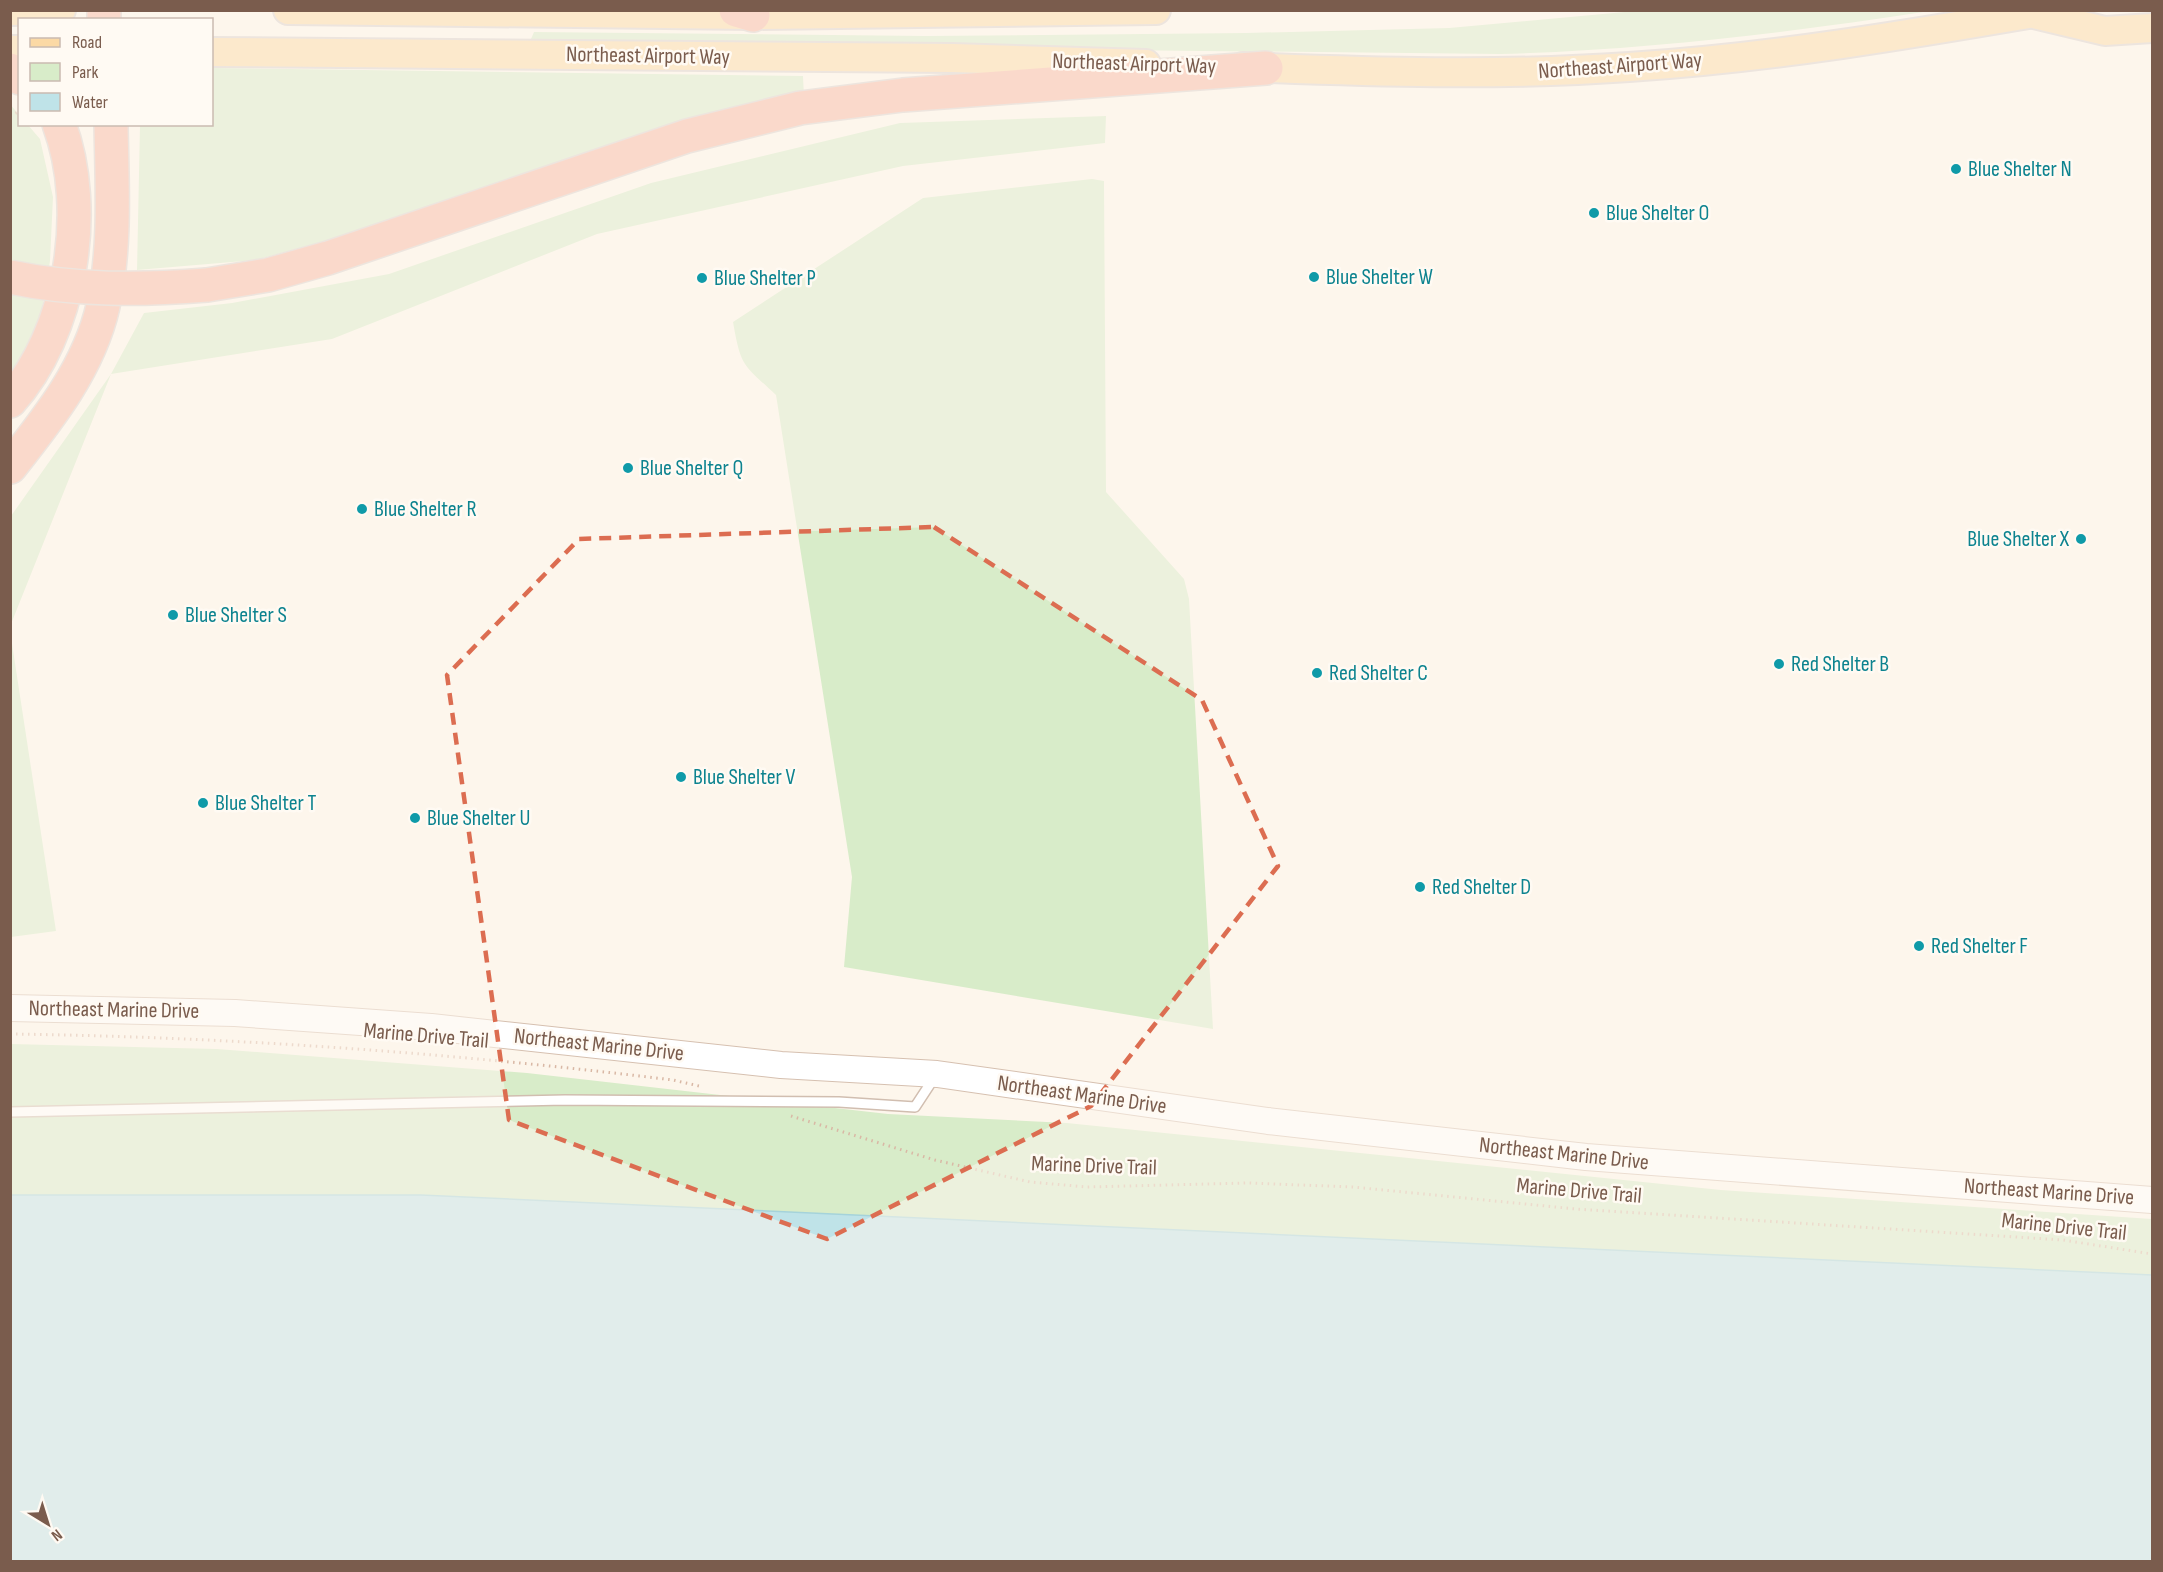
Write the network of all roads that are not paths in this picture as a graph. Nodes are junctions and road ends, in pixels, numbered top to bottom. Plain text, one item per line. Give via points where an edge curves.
1 (61, 10) edge
2 (288, 10) edge
3 (1156, 10) edge
4 (10, 11) edge
5 (2043, 12) edge
6 (744, 13) edge
7 (2152, 28) edge
8 (213, 52) edge
9 (1266, 68) junction
10 (59, 126) edge
11 (111, 126) edge
12 (10, 277) edge
13 (10, 401) edge
14 (10, 467) edge
15 (10, 1008) edge
16 (937, 1074) junction
17 (10, 1112) edge
18 (2152, 1200) edge

1 - 4 main road
2 - 6 main road, Northeast Airport Way
3 - 6 main road, Northeast Airport Way
5 - 7 main road via 2104,31
5 - 9 main road, Northeast Airport Way via 1775,53 1630,67 1496,73
8 - 9 main road, Northeast Airport Way via 953,58
9 - 12 highway, bridge via 903,95 800,108 676,139 268,275 158,289 87,288
10 - 13 highway via 71,179 71,259 55,327 43,356
11 - 14 highway via 112,244 103,307 66,391
15 - 16 main road, Northeast Marine Drive via 341,1020 781,1065
16 - 17 lane via 915,1107 840,1102 565,1100
16 - 18 main road, Northeast Marine Drive via 1268,1121 1586,1157

